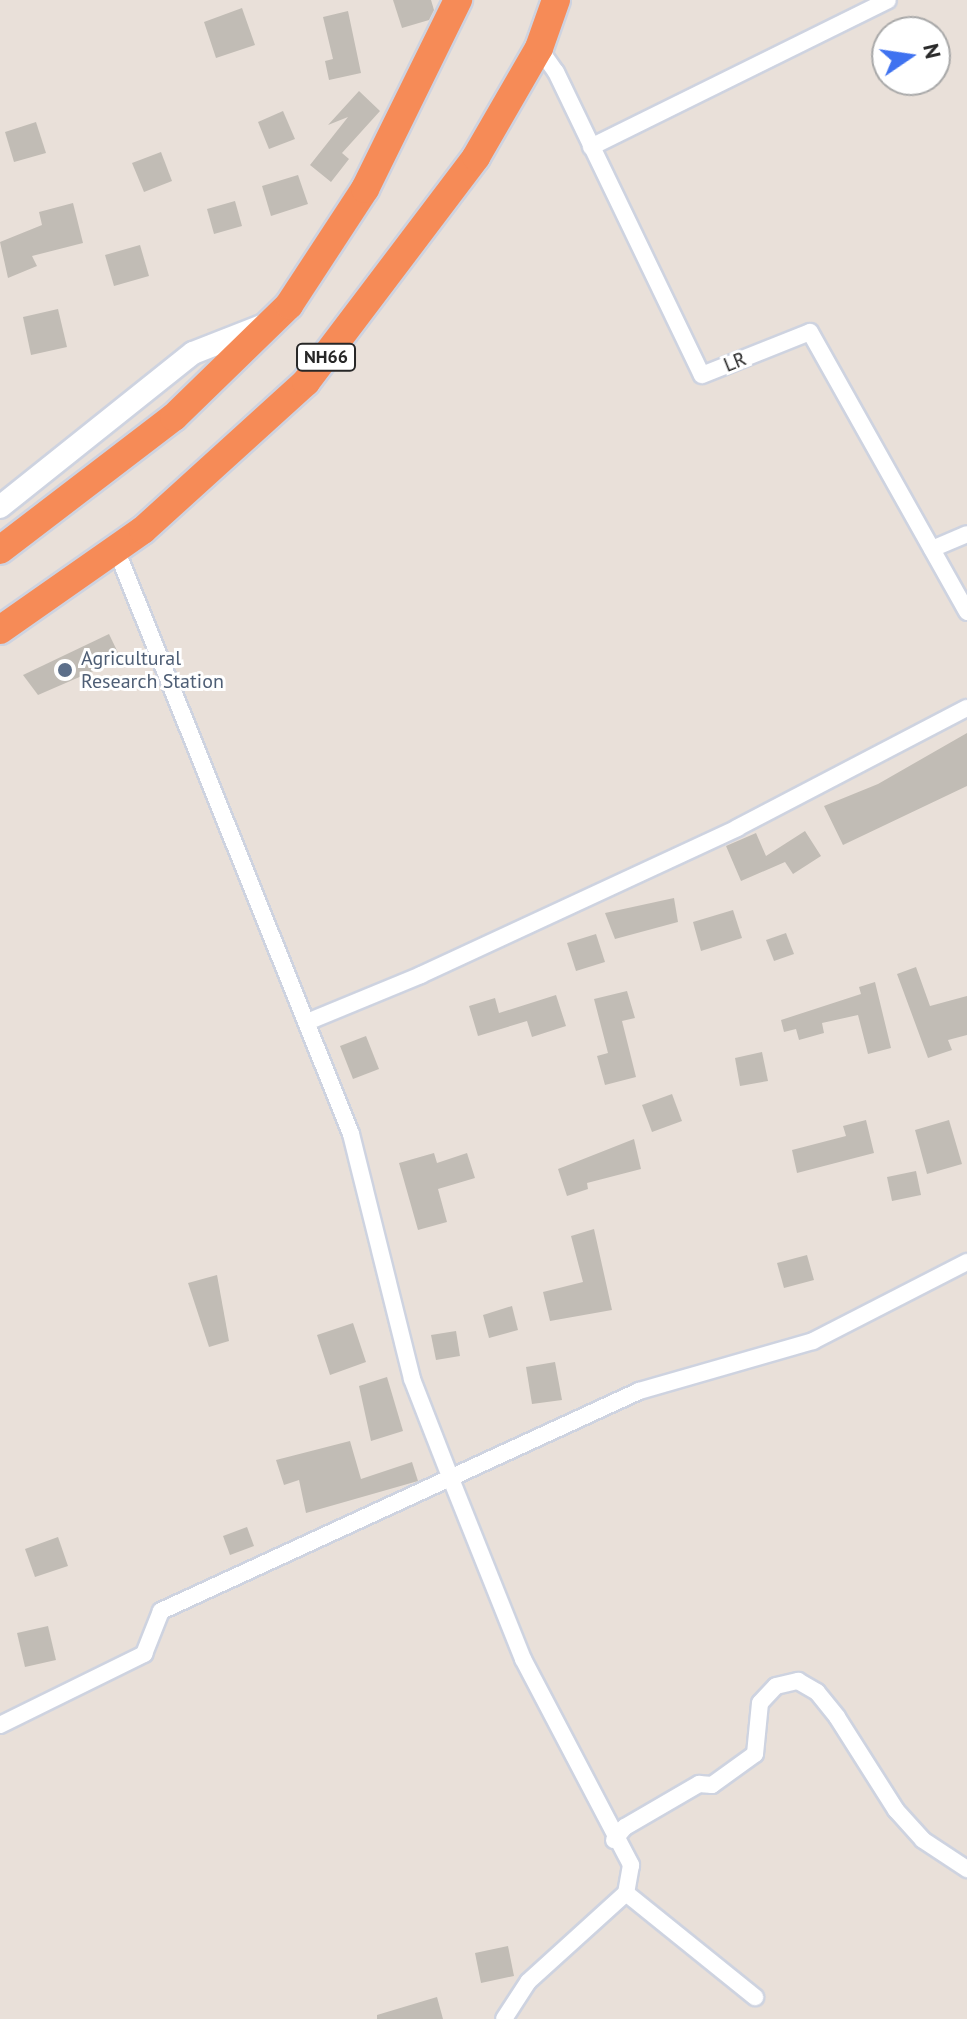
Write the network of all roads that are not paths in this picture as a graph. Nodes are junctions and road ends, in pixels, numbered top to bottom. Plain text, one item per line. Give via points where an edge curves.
1 (458, 0) edge
2 (556, 0) edge
3 (888, 0) edge
4 (539, 48) junction
5 (591, 147) junction
6 (273, 321) junction
7 (0, 507) edge
8 (967, 534) edge
9 (116, 549) junction
10 (932, 549) junction
11 (0, 550) edge
12 (967, 612) edge
13 (0, 630) edge
14 (967, 708) edge
15 (307, 1022) junction
16 (967, 1262) edge
17 (450, 1478) junction
18 (0, 1725) edge
19 (614, 1840) junction
20 (967, 1869) edge
21 (626, 1893) junction
22 (755, 1997) dead end
23 (504, 2019) edge

1 - 6 highway via 365,189
2 - 4 highway, NH66
3 - 5 street
4 - 5 street, LR
4 - 9 highway, NH66 via 476,157 306,382 221,463
5 - 10 street, LR via 702,375 810,332
6 - 7 street via 193,353
6 - 11 highway via 174,417
8 - 10 street
9 - 13 highway, NH66
9 - 15 street
10 - 12 street, LR
14 - 15 street via 737,828 421,975
15 - 17 street via 351,1134 412,1379
16 - 17 street via 813,1341 639,1391
17 - 18 street via 161,1611 144,1654
17 - 19 street via 523,1659
19 - 20 street via 625,1827 699,1784 712,1785 755,1754 760,1703 776,1686 798,1681 817,1692 837,1717 905,1820 949,1861
19 - 21 street via 631,1865
21 - 22 street
21 - 23 street via 528,1982

